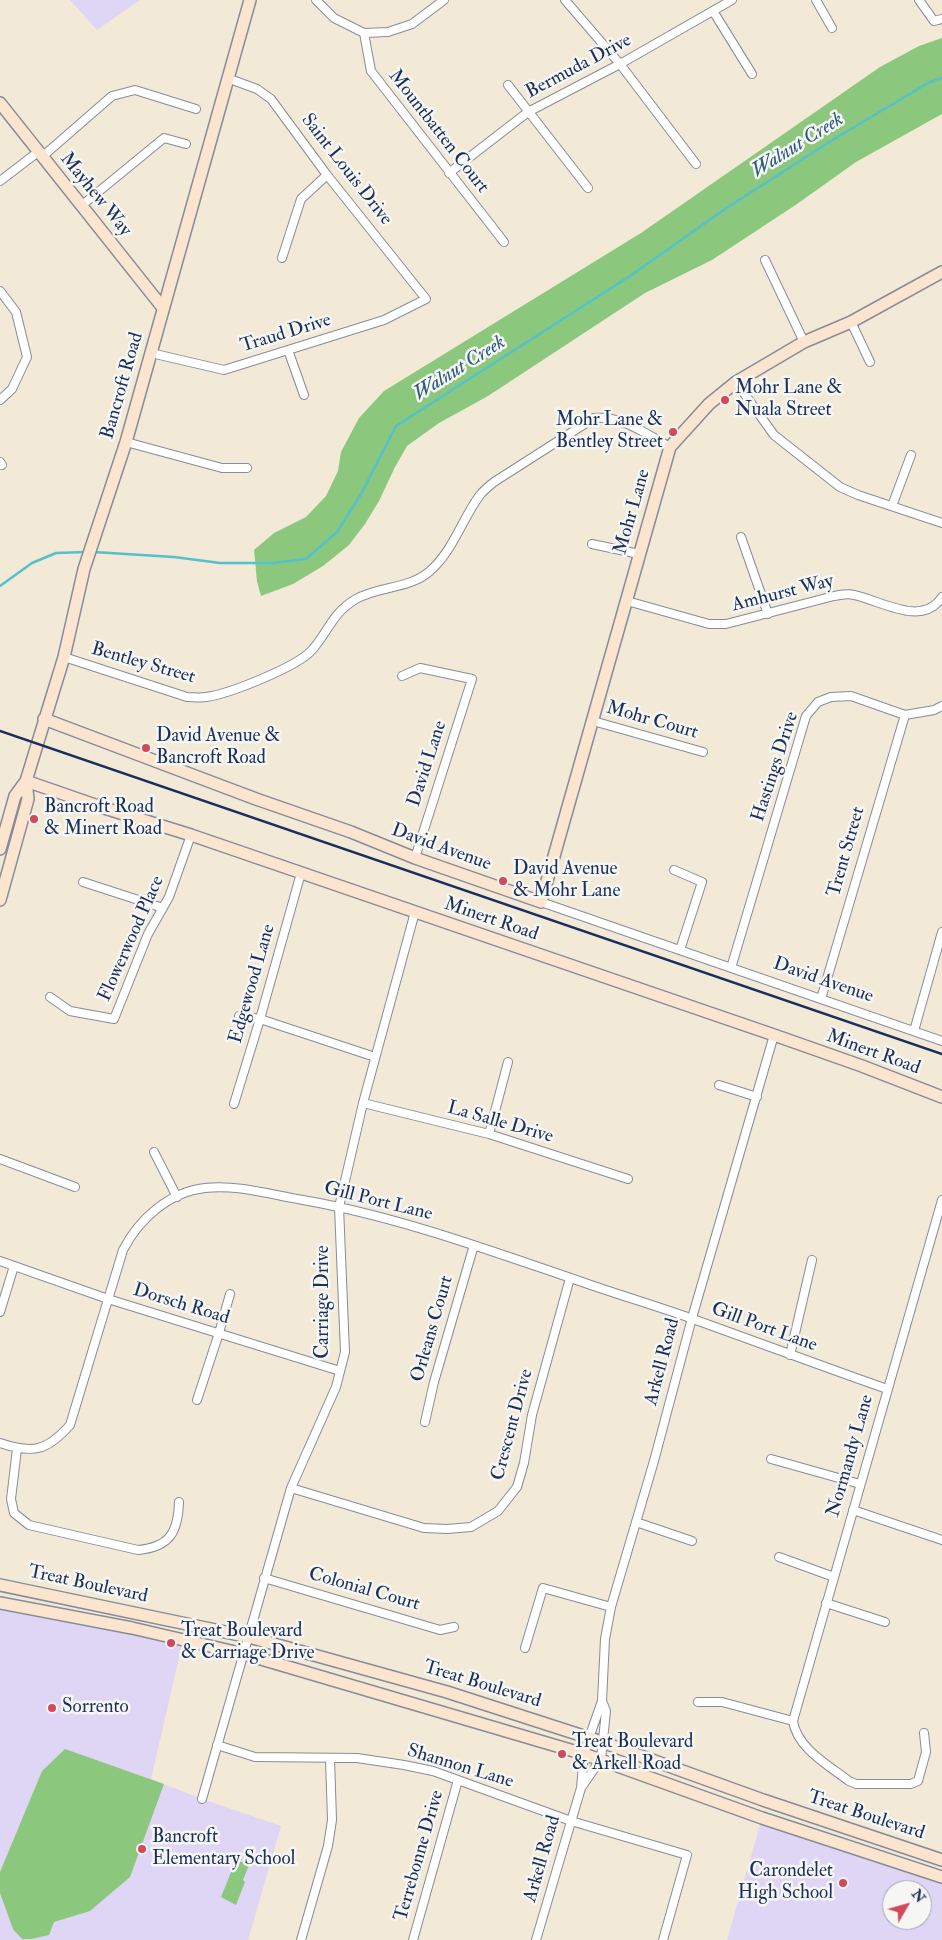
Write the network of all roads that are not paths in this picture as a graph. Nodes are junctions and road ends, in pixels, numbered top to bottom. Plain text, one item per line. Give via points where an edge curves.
1 (250, 0) edge
2 (316, 0) edge
3 (444, 0) edge
4 (564, 0) edge
5 (732, 0) edge
6 (816, 0) edge
7 (918, 0) edge
8 (713, 11) junction
9 (942, 19) edge
10 (832, 28) dead end
11 (364, 33) junction
12 (620, 64) junction
13 (752, 74) dead end
14 (227, 78) junction
15 (508, 85) dead end
16 (0, 103) edge
17 (196, 108) dead end
18 (528, 112) junction
19 (186, 144) dead end
20 (40, 154) junction
21 (696, 164) dead end
22 (449, 173) junction
23 (327, 175) junction
24 (0, 181) edge
25 (588, 188) dead end
26 (81, 206) junction
27 (504, 242) dead end
28 (282, 258) dead end
29 (765, 260) dead end
30 (941, 274) edge
31 (0, 291) edge
32 (426, 300) joint
33 (163, 308) junction
34 (851, 322) junction
35 (804, 342) junction
36 (288, 350) junction
37 (151, 353) junction
38 (870, 362) dead end
39 (736, 382) junction
40 (304, 395) dead end
41 (0, 400) edge
42 (126, 442) junction
43 (670, 447) junction
44 (911, 455) dead end
45 (247, 468) dead end
46 (892, 506) junction
47 (942, 523) edge
48 (741, 537) dead end
49 (592, 544) dead end
50 (639, 554) junction
51 (942, 597) edge
52 (627, 601) junction
53 (768, 614) junction
54 (64, 657) junction
55 (402, 676) dead end
56 (942, 706) edge
57 (905, 715) junction
58 (44, 719) junction
59 (593, 721) junction
60 (702, 752) dead end
61 (26, 780) junction
62 (192, 835) junction
63 (0, 846) edge
64 (415, 858) junction
65 (674, 870) dead end
66 (301, 873) junction
67 (83, 882) dead end
68 (0, 900) edge
69 (541, 902) junction
70 (164, 908) junction
71 (415, 912) junction
72 (942, 932) edge
73 (680, 950) junction
74 (731, 968) junction
75 (50, 997) dead end
76 (821, 998) junction
77 (239, 1016) dead end
78 (260, 1019) junction
79 (914, 1031) junction
80 (774, 1035) junction
81 (942, 1041) edge
82 (375, 1057) junction
83 (508, 1062) dead end
84 (719, 1085) dead end
85 (757, 1097) junction
86 (942, 1097) edge
87 (362, 1103) junction
88 (234, 1104) dead end
89 (489, 1134) junction
90 (154, 1152) dead end
91 (0, 1159) edge
92 (628, 1179) dead end
93 (75, 1187) dead end
94 (177, 1197) junction
95 (942, 1200) edge
96 (339, 1207) junction
97 (474, 1245) junction
98 (812, 1260) dead end
99 (0, 1262) edge
100 (14, 1266) junction
101 (570, 1278) junction
102 (230, 1294) dead end
103 (108, 1299) junction
104 (0, 1312) edge
105 (692, 1318) junction
106 (219, 1333) junction
107 (790, 1355) junction
108 (340, 1371) junction
109 (887, 1389) junction
110 (197, 1400) dead end
111 (425, 1422) dead end
112 (0, 1443) edge
113 (18, 1449) junction
114 (771, 1459) dead end
115 (860, 1484) junction
116 (291, 1488) junction
117 (179, 1502) dead end
118 (853, 1510) junction
119 (636, 1522) junction
120 (942, 1540) edge
121 (692, 1541) dead end
122 (779, 1557) dead end
123 (834, 1577) junction
124 (264, 1578) junction
125 (0, 1584) edge
126 (0, 1603) edge
127 (826, 1603) junction
128 (611, 1607) junction
129 (885, 1622) dead end
130 (454, 1627) dead end
131 (249, 1638) junction
132 (525, 1648) dead end
133 (244, 1654) junction
134 (602, 1701) junction
135 (698, 1702) dead end
136 (793, 1721) junction
137 (924, 1733) dead end
138 (589, 1738) junction
139 (602, 1742) junction
140 (217, 1745) junction
141 (584, 1754) junction
142 (330, 1758) junction
143 (600, 1759) junction
144 (458, 1780) junction
145 (582, 1788) junction
146 (202, 1799) dead end
147 (571, 1821) junction
148 (942, 1860) edge
149 (942, 1876) edge
150 (301, 1940) edge
151 (413, 1940) edge
152 (536, 1940) edge
153 (663, 1940) edge

1 - 14 street, Bancroft Road
2 - 11 street via 334,18
3 - 11 street via 412,24 388,32
4 - 12 street
5 - 8 street, Bermuda Drive
6 - 10 street
7 - 9 street via 934,21
8 - 12 street, Bermuda Drive
8 - 13 street
11 - 22 street, Mountbatten Court via 371,72
12 - 18 street, Bermuda Drive
12 - 21 street
14 - 23 street, Saint Louis Drive via 257,89 271,99
14 - 33 street, Bancroft Road
15 - 18 street
16 - 20 street, Mayhew Way
17 - 20 street via 136,90 112,96
18 - 22 street, Bermuda Drive
18 - 25 street
19 - 26 street via 164,138
20 - 24 street
20 - 26 street, Mayhew Way
22 - 27 street, Mountbatten Court
23 - 28 street via 301,199
23 - 32 street, Saint Louis Drive
26 - 33 street, Mayhew Way
29 - 35 street
30 - 34 street, Mohr Lane
31 - 41 street via 16,312 27,357 12,390
32 - 36 street, Traud Drive via 384,320
33 - 37 street, Bancroft Road
34 - 35 street, Mohr Lane
34 - 38 street
35 - 39 street, Mohr Lane
36 - 37 street, Traud Drive via 224,370
36 - 40 street
37 - 42 street, Bancroft Road
39 - 43 street, Mohr Lane via 709,404
39 - 46 street via 774,435 840,487
42 - 45 street via 222,468
42 - 54 street, Bancroft Road via 84,569
43 - 50 street, Mohr Lane
43 - 54 street, Bentley Street via 617,419 594,418 494,482 481,494 429,572 414,581 356,599 333,618 312,650 300,661 229,690 205,697 187,697
44 - 46 street
46 - 47 street
48 - 53 street
49 - 50 street
50 - 52 street, Mohr Lane
51 - 53 street, Amhurst Way via 925,611 903,610 853,594
52 - 53 street, Amhurst Way via 709,624 726,624
52 - 59 street, Mohr Lane
54 - 58 street, Bancroft Road
55 - 64 street, David Lane via 420,668 472,679
56 - 57 street, Hastings Drive
57 - 74 street, Hastings Drive via 851,696 831,697 818,702 806,716
57 - 76 street, Trent Street
58 - 61 street, Bancroft Road
58 - 64 street, David Avenue
59 - 60 street, Mohr Court
59 - 69 street, Mohr Lane
61 - 62 street, Minert Road via 101,808
61 - 63 street, Bancroft Road via 14,796
61 - 68 street, Bancroft Road via 28,800
62 - 66 street, Minert Road
62 - 70 street, Flowerwood Place
64 - 69 street, David Avenue
65 - 73 street via 702,882
66 - 71 street, Minert Road
66 - 78 street, Edgewood Lane
67 - 70 street
69 - 73 street, David Avenue
70 - 75 street, Flowerwood Place via 148,934 114,1019 70,1011
71 - 80 street, Minert Road
71 - 82 street, Carriage Drive
72 - 79 street
73 - 74 street, David Avenue
74 - 76 street, David Avenue
76 - 79 street, David Avenue
77 - 78 street
78 - 82 street
78 - 88 street, Edgewood Lane
79 - 81 street, David Avenue
80 - 85 street, Arkell Road
80 - 86 street, Minert Road
82 - 87 street, Carriage Drive
83 - 89 street
84 - 85 street
85 - 105 street, Arkell Road
87 - 89 street, La Salle Drive
87 - 96 street, Carriage Drive
89 - 92 street, La Salle Drive
90 - 94 street
91 - 93 street
94 - 96 street, Gill Port Lane via 203,1188 219,1187
94 - 103 street, Gill Port Lane via 154,1211 131,1235
95 - 109 street, Normandy Lane
96 - 97 street, Gill Port Lane via 377,1215
96 - 108 street, Carriage Drive via 345,1352
97 - 101 street, Gill Port Lane
97 - 111 street, Orleans Court
98 - 107 street
99 - 100 street, Dorsch Road
100 - 103 street, Dorsch Road
100 - 104 street
101 - 105 street, Gill Port Lane
101 - 116 street, Crescent Drive via 532,1416 517,1487 498,1511 471,1527 424,1528
102 - 106 street
103 - 106 street, Dorsch Road
103 - 113 street, Gill Port Lane via 70,1425 58,1439 44,1447
105 - 107 street, Gill Port Lane
105 - 119 street, Arkell Road
106 - 108 street, Dorsch Road
106 - 110 street
107 - 109 street, Gill Port Lane
108 - 116 street, Carriage Drive
109 - 115 street, Normandy Lane
112 - 113 street, Gill Port Lane
113 - 117 street via 11,1499 14,1513 29,1525 138,1550 153,1549 171,1537 178,1518
114 - 115 street
115 - 118 street, Normandy Lane
116 - 124 street, Carriage Drive
118 - 120 street
118 - 123 street, Normandy Lane
119 - 121 street
119 - 128 street, Arkell Road
122 - 123 street
123 - 127 street, Normandy Lane
124 - 130 street, Colonial Court via 440,1630
124 - 131 street, Carriage Drive
125 - 131 street, Treat Boulevard
126 - 133 street, Treat Boulevard via 132,1628
127 - 129 street
127 - 136 street, Normandy Lane
128 - 132 street via 543,1588
128 - 134 street, Arkell Road via 605,1638
131 - 133 street, Carriage Drive
131 - 138 street, Treat Boulevard via 447,1692
133 - 140 street, Carriage Drive
133 - 141 street, Treat Boulevard
134 - 138 street, Arkell Road
134 - 139 street, Arkell Road via 606,1711
135 - 136 street via 722,1702
136 - 137 street via 799,1740 849,1781 864,1784 911,1784 918,1781 926,1752
138 - 139 street, Treat Boulevard
138 - 141 street, Arkell Road
139 - 143 street, Arkell Road
139 - 148 street, Treat Boulevard
140 - 142 street, Shannon Lane via 255,1757
140 - 146 street, Carriage Drive
141 - 143 street, Treat Boulevard
141 - 145 street, Arkell Road
142 - 144 street, Shannon Lane via 397,1763
142 - 150 street via 332,1820 328,1846
143 - 145 street, Arkell Road
143 - 149 street, Treat Boulevard via 762,1818
144 - 147 street, Shannon Lane
144 - 151 street, Terrebonne Drive
145 - 147 street, Arkell Road
147 - 152 street, Arkell Road
147 - 153 street, Shannon Lane via 687,1855

